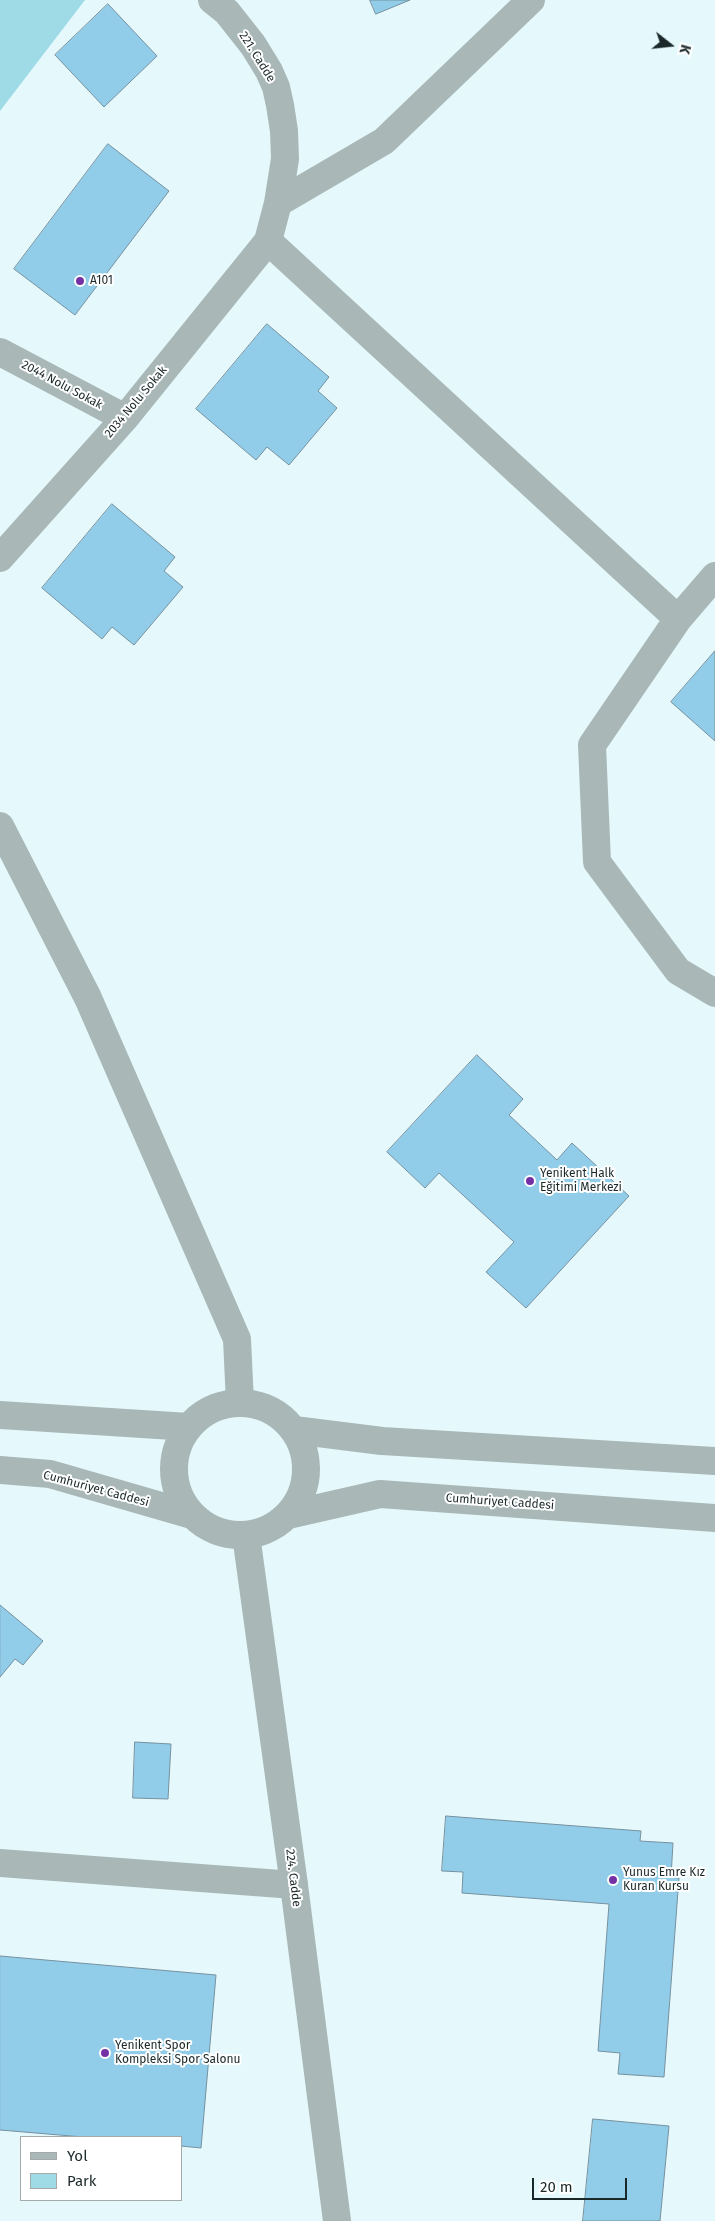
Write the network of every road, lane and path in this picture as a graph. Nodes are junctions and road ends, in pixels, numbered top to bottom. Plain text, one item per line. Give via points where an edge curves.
1 (212, 0) edge
2 (531, 0) edge
3 (278, 203) junction
4 (268, 241) junction
5 (0, 352) edge
6 (125, 418) junction
7 (0, 558) edge
8 (715, 576) edge
9 (678, 618) junction
10 (0, 826) edge
11 (715, 994) edge
12 (240, 1403) junction
13 (0, 1415) edge
14 (189, 1428) junction
15 (294, 1430) junction
16 (715, 1461) edge
17 (0, 1470) edge
18 (192, 1515) junction
19 (288, 1515) junction
20 (715, 1518) edge
21 (246, 1536) junction
22 (0, 1863) edge
23 (294, 1885) junction
24 (336, 2221) edge

1 - 3 street, 221. Cadde via 227,12 253,45 276,87 285,159
2 - 3 street via 384,141
3 - 4 street, 221. Cadde
4 - 6 street, 2034 Nolu Sokak
4 - 9 street
5 - 6 street, 2044 Nolu Sokak
6 - 7 street, 2034 Nolu Sokak
8 - 9 street
9 - 11 street via 592,745 597,862 678,971
10 - 12 street via 88,998 237,1338
12 - 14 street via 221,1406 203,1414
12 - 15 street via 260,1406 277,1414
13 - 14 street
14 - 18 street via 178,1444 174,1481 181,1500
15 - 16 street via 382,1441
15 - 19 street via 304,1451 306,1474 301,1496
17 - 18 street, Cumhuriyet Caddesi via 50,1474
18 - 21 street via 207,1527 226,1534
19 - 20 street, Cumhuriyet Caddesi via 380,1494
19 - 21 street via 269,1528
21 - 23 street, 224. Cadde
22 - 23 street
23 - 24 street, 224. Cadde

